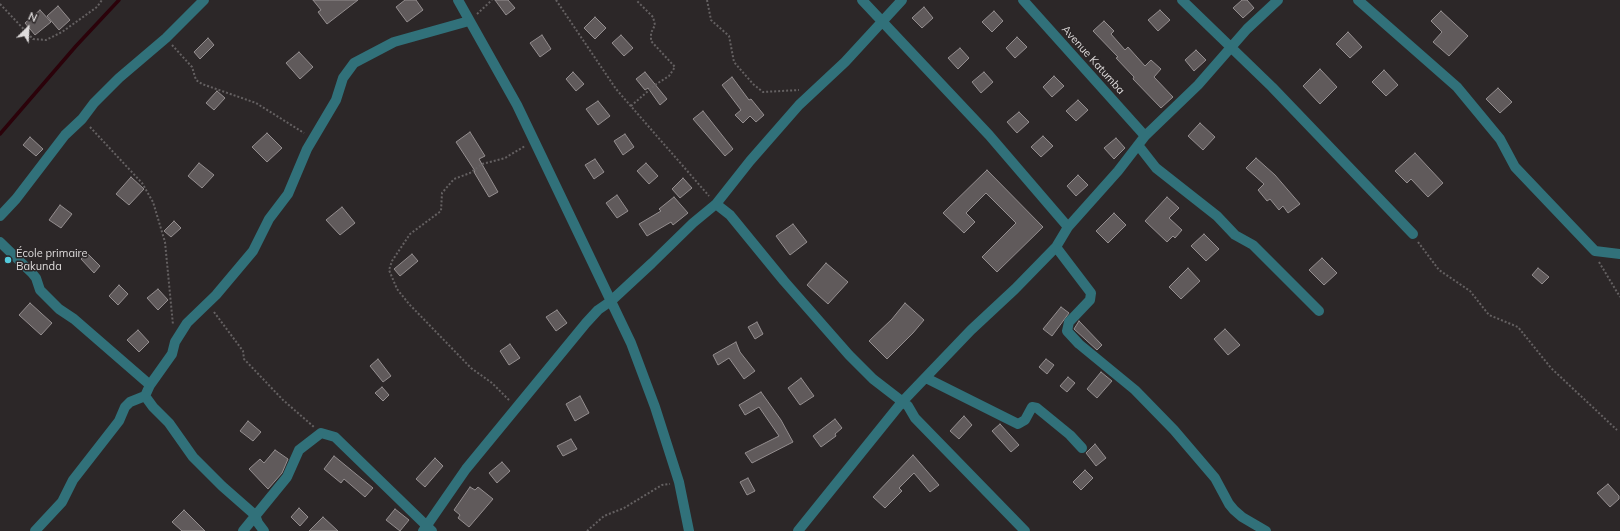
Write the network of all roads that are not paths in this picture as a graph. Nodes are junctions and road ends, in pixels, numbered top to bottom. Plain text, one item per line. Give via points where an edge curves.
1 (204, 0) edge
2 (458, 0) edge
3 (862, 0) edge
4 (902, 0) edge
5 (1023, 0) edge
6 (1182, 0) edge
7 (1278, 0) edge
8 (1358, 0) edge
9 (469, 21) junction
10 (882, 22) junction
11 (1230, 47) junction
12 (1145, 136) junction
13 (1138, 145) junction
14 (716, 204) junction
15 (0, 216) edge
16 (1068, 227) junction
17 (1413, 234) road end
18 (0, 242) edge
19 (1056, 247) junction
20 (1620, 254) edge
21 (611, 301) junction
22 (1319, 311) dead end
23 (926, 378) junction
24 (150, 385) junction
25 (145, 396) junction
26 (902, 402) junction
27 (1082, 448) dead end
28 (255, 515) junction
29 (427, 529) edge
30 (39, 530) edge
31 (243, 531) edge
32 (264, 531) edge
33 (689, 531) edge
34 (798, 531) edge
35 (1025, 531) edge
36 (1266, 531) edge

1 - 15 street via 94,103
2 - 9 street
3 - 10 street
4 - 10 street
5 - 12 street, Avenue Katumba
6 - 11 street
7 - 11 street
8 - 20 street via 1457,87 1500,140 1515,167 1595,252
9 - 21 street via 497,66
9 - 24 street via 394,42 354,63 313,139 288,194 269,219 253,251 208,303 190,319 175,342 172,354
10 - 14 street via 800,105
10 - 16 street via 989,135
11 - 12 street via 1198,85
11 - 17 street via 1272,87
12 - 13 street
13 - 16 street
13 - 22 street via 1156,168 1217,216 1235,235 1253,245
14 - 21 street
14 - 26 street via 730,214 849,356 873,380
16 - 19 street
18 - 24 street via 36,278 40,290 50,302
19 - 23 street via 970,330
19 - 36 street via 1091,293 1090,300 1069,322 1067,331 1135,390 1174,430 1215,478 1234,510
21 - 29 street via 598,310 466,469
21 - 33 street via 631,343 655,407 679,482
23 - 26 street
23 - 27 street via 1018,424 1025,420 1032,407 1037,408
24 - 25 street
25 - 28 street via 170,423 193,457
25 - 30 street via 125,407 119,421 73,480 62,502
26 - 34 street
26 - 35 street
28 - 29 street via 287,477 300,450 321,433 335,437
28 - 31 street
28 - 32 street

